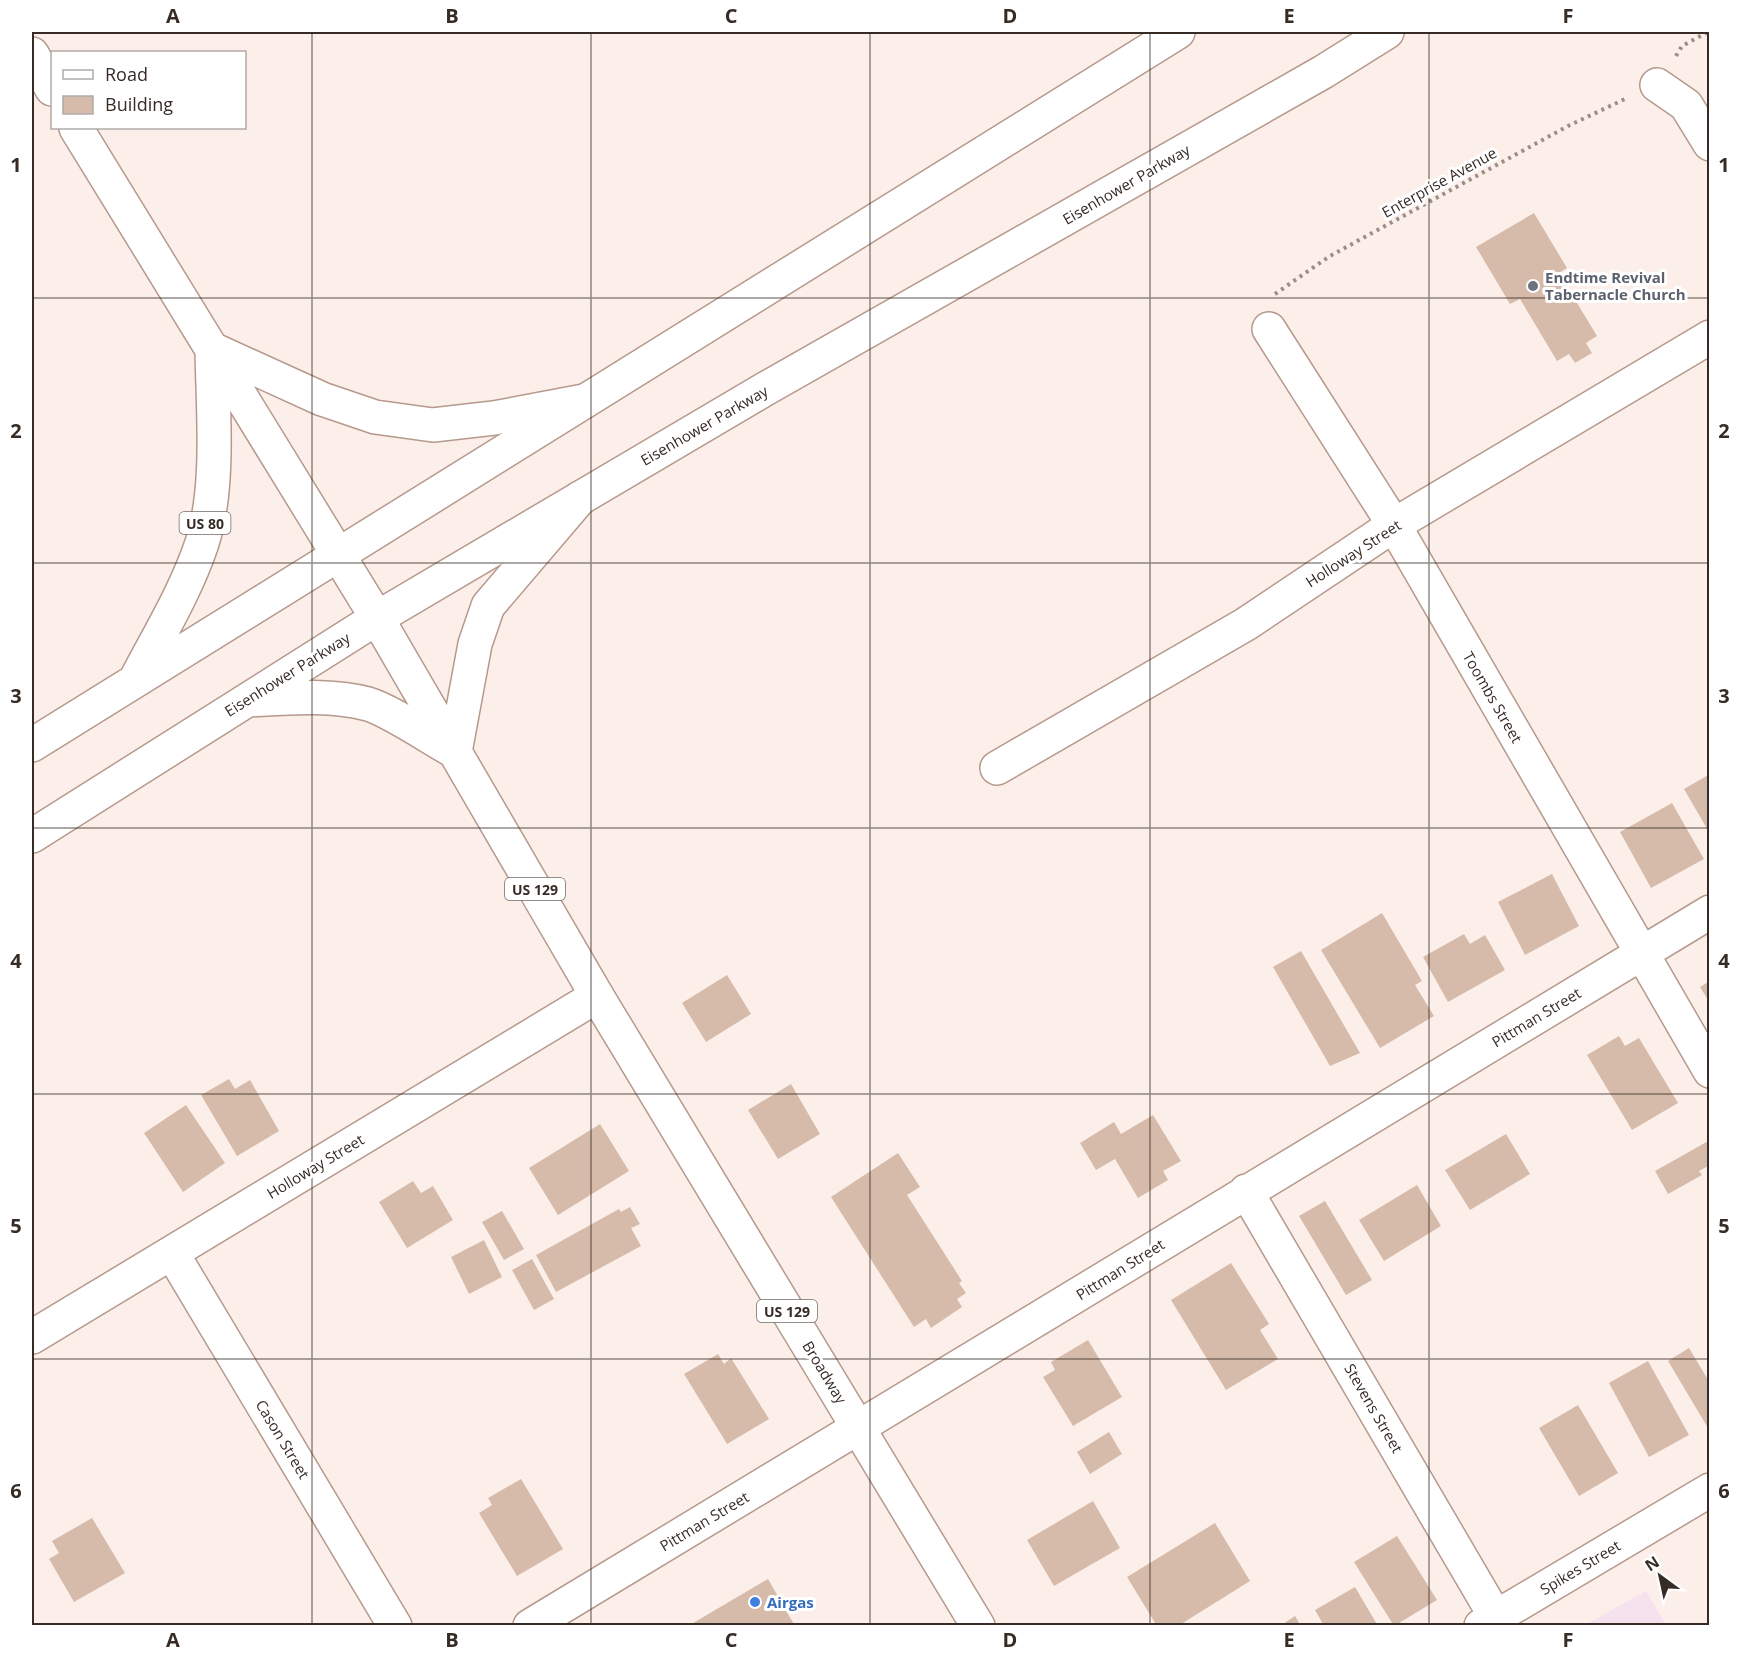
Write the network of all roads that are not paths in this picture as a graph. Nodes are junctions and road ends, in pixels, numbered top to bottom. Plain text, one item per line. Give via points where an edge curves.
1 (1178, 32) edge
2 (1387, 32) edge
3 (32, 54) edge
4 (1657, 85) road end
5 (51, 87) edge
6 (77, 129) edge
7 (1710, 144) edge
8 (1269, 329) road end
9 (1710, 336) edge
10 (212, 350) junction
11 (584, 401) junction
12 (580, 498) junction
13 (1394, 525) junction
14 (338, 555) junction
15 (377, 618) junction
16 (135, 681) junction
17 (245, 700) junction
18 (32, 745) edge
19 (455, 752) junction
20 (997, 768) dead end
21 (32, 836) edge
22 (1710, 912) edge
23 (1641, 954) junction
24 (597, 996) junction
25 (1710, 1071) edge
26 (1246, 1191) junction
27 (172, 1253) junction
28 (32, 1336) edge
29 (859, 1429) junction
30 (1710, 1490) edge
31 (1493, 1622) edge
32 (395, 1626) edge
33 (530, 1626) edge
34 (978, 1626) edge

1 - 11 street
2 - 12 street, Eisenhower Parkway
3 - 5 street
4 - 7 street via 1686,105
6 - 10 street
8 - 13 street, Toombs Street
9 - 13 street, Holloway Street
10 - 11 street via 322,399 386,418 433,425
10 - 14 street
10 - 16 street, US 80 via 214,450 202,541 187,583
11 - 14 street
12 - 15 street, Eisenhower Parkway
12 - 19 street via 488,606 475,644
13 - 20 street, Holloway Street via 1246,624
13 - 23 street, Toombs Street
14 - 15 street
14 - 16 street
15 - 17 street, Eisenhower Parkway
15 - 19 street, US 129
16 - 18 street
17 - 19 street via 298,698 370,705
17 - 21 street, Eisenhower Parkway
19 - 24 street, US 129
22 - 23 street, Pittman Street
23 - 25 street, Toombs Street
23 - 26 street, Pittman Street
24 - 27 street, Holloway Street
24 - 29 street, Broadway / US 129
26 - 29 street, Pittman Street
26 - 31 street, Stevens Street
27 - 28 street, Holloway Street
27 - 32 street, Cason Street
29 - 33 street, Pittman Street
29 - 34 street, Broadway / US 129
30 - 31 street, Spikes Street

